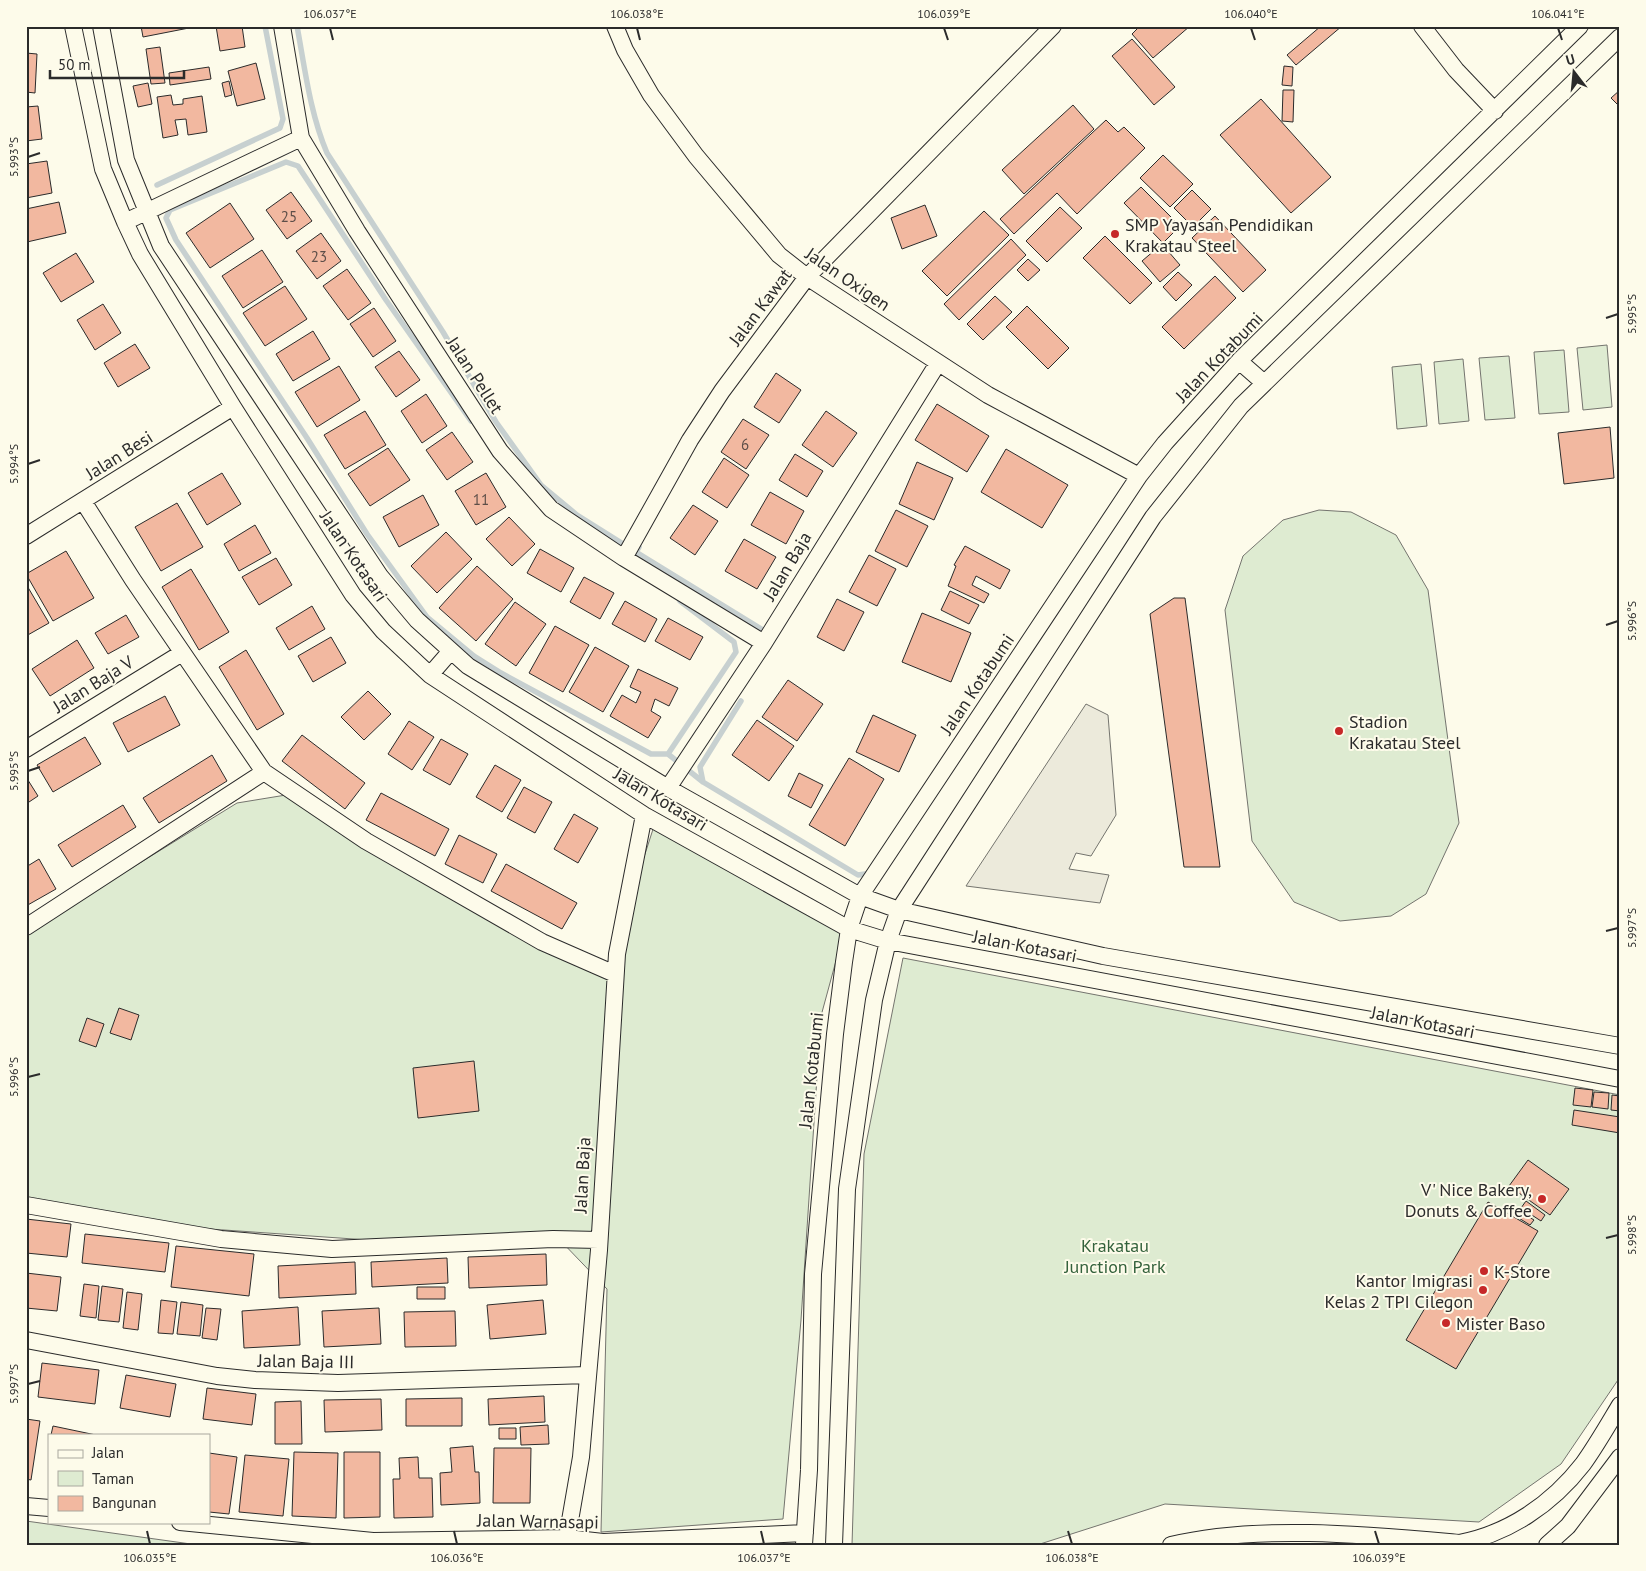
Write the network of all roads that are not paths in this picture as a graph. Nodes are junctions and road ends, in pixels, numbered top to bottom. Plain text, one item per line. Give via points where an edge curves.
1 (73, 26) edge
2 (101, 26) edge
3 (282, 26) edge
4 (615, 26) edge
5 (1053, 26) edge
6 (1422, 26) edge
7 (1580, 26) edge
8 (1620, 37) edge
9 (1495, 110) junction
10 (301, 138) junction
11 (147, 212) junction
12 (124, 222) junction
13 (807, 277) junction
14 (1239, 361) junction
15 (938, 363) junction
16 (1263, 382) junction
17 (233, 407) junction
18 (1139, 476) junction
19 (83, 501) junction
20 (26, 536) edge
21 (628, 551) junction
22 (764, 644) junction
23 (450, 652) junction
24 (182, 653) junction
25 (430, 675) junction
26 (26, 749) edge
27 (264, 772) junction
28 (669, 785) junction
29 (644, 814) junction
30 (860, 896) junction
31 (899, 910) junction
32 (26, 928) edge
33 (849, 929) junction
34 (888, 941) junction
35 (615, 974) junction
36 (1620, 1046) edge
37 (1620, 1079) edge
38 (26, 1205) edge
39 (599, 1240) junction
40 (26, 1340) edge
41 (588, 1375) junction
42 (1620, 1405) edge
43 (1620, 1457) edge
44 (26, 1506) edge
45 (48, 1508) edge
46 (200, 1524) edge
47 (567, 1538) junction
48 (804, 1539) edge
49 (1459, 1544) edge
50 (834, 1545) edge
51 (1171, 1545) edge
52 (1548, 1545) edge

1 - 12 street, Jalan Kotasari via 104,169
2 - 11 street, Jalan Kotasari via 126,160
3 - 10 street, Jalan Pellet
4 - 13 street, Jalan Oxigen via 651,95 696,156 779,255
5 - 13 street, Jalan Kawat
6 - 9 street via 1456,70
7 - 9 street, Jalan Kotabumi
8 - 16 street
9 - 14 street, Jalan Kotabumi
10 - 11 street
10 - 21 street, Jalan Pellet via 357,231 500,450 551,508
11 - 12 street
11 - 23 street, Jalan Kotasari via 161,246 380,576 417,620
12 - 17 street, Jalan Kotasari
13 - 15 street, Jalan Oxigen
13 - 21 street, Jalan Kawat via 722,391 690,440
14 - 16 street
14 - 18 street, Jalan Kotabumi
15 - 18 street, Jalan Oxigen via 988,395
15 - 22 street, Jalan Baja
16 - 31 street via 1152,517
17 - 19 street, Jalan Besi
17 - 25 street, Jalan Kotasari via 354,596 383,631
18 - 30 street, Jalan Kotabumi
19 - 20 street, Jalan Besi
19 - 24 street
21 - 22 street, Jalan Pellet
22 - 28 street, Jalan Baja
23 - 25 street
23 - 28 street, Jalan Kotasari via 468,666
24 - 26 street, Jalan Baja V
24 - 27 street
25 - 29 street, Jalan Kotasari
27 - 32 street
27 - 35 street via 366,841 542,942
28 - 30 street, Jalan Kotasari
29 - 33 street, Jalan Kotasari
29 - 35 street, Jalan Baja
30 - 31 street, Jalan Kotasari
30 - 33 street, Jalan Kotabumi
31 - 34 street
31 - 36 street, Jalan Kotasari via 1103,956
33 - 34 street, Jalan Kotasari
33 - 48 street, Jalan Kotabumi via 818,1205
34 - 37 street, Jalan Kotasari
34 - 50 street via 874,1000 847,1189
35 - 39 street, Jalan Baja
38 - 39 street via 221,1239 332,1249 552,1239
39 - 41 street, Jalan Baja
40 - 41 street, Jalan Baja III via 217,1376 255,1380 338,1383
41 - 47 street, Jalan Baja via 581,1457
42 - 49 street via 1582,1464 1541,1507 1511,1526
43 - 52 street via 1568,1526
44 - 45 street
46 - 47 street, Jalan Warnasapi via 373,1541
47 - 48 street, Jalan Warnasapi via 603,1542
49 - 51 street via 1335,1535 1249,1534 1212,1536

